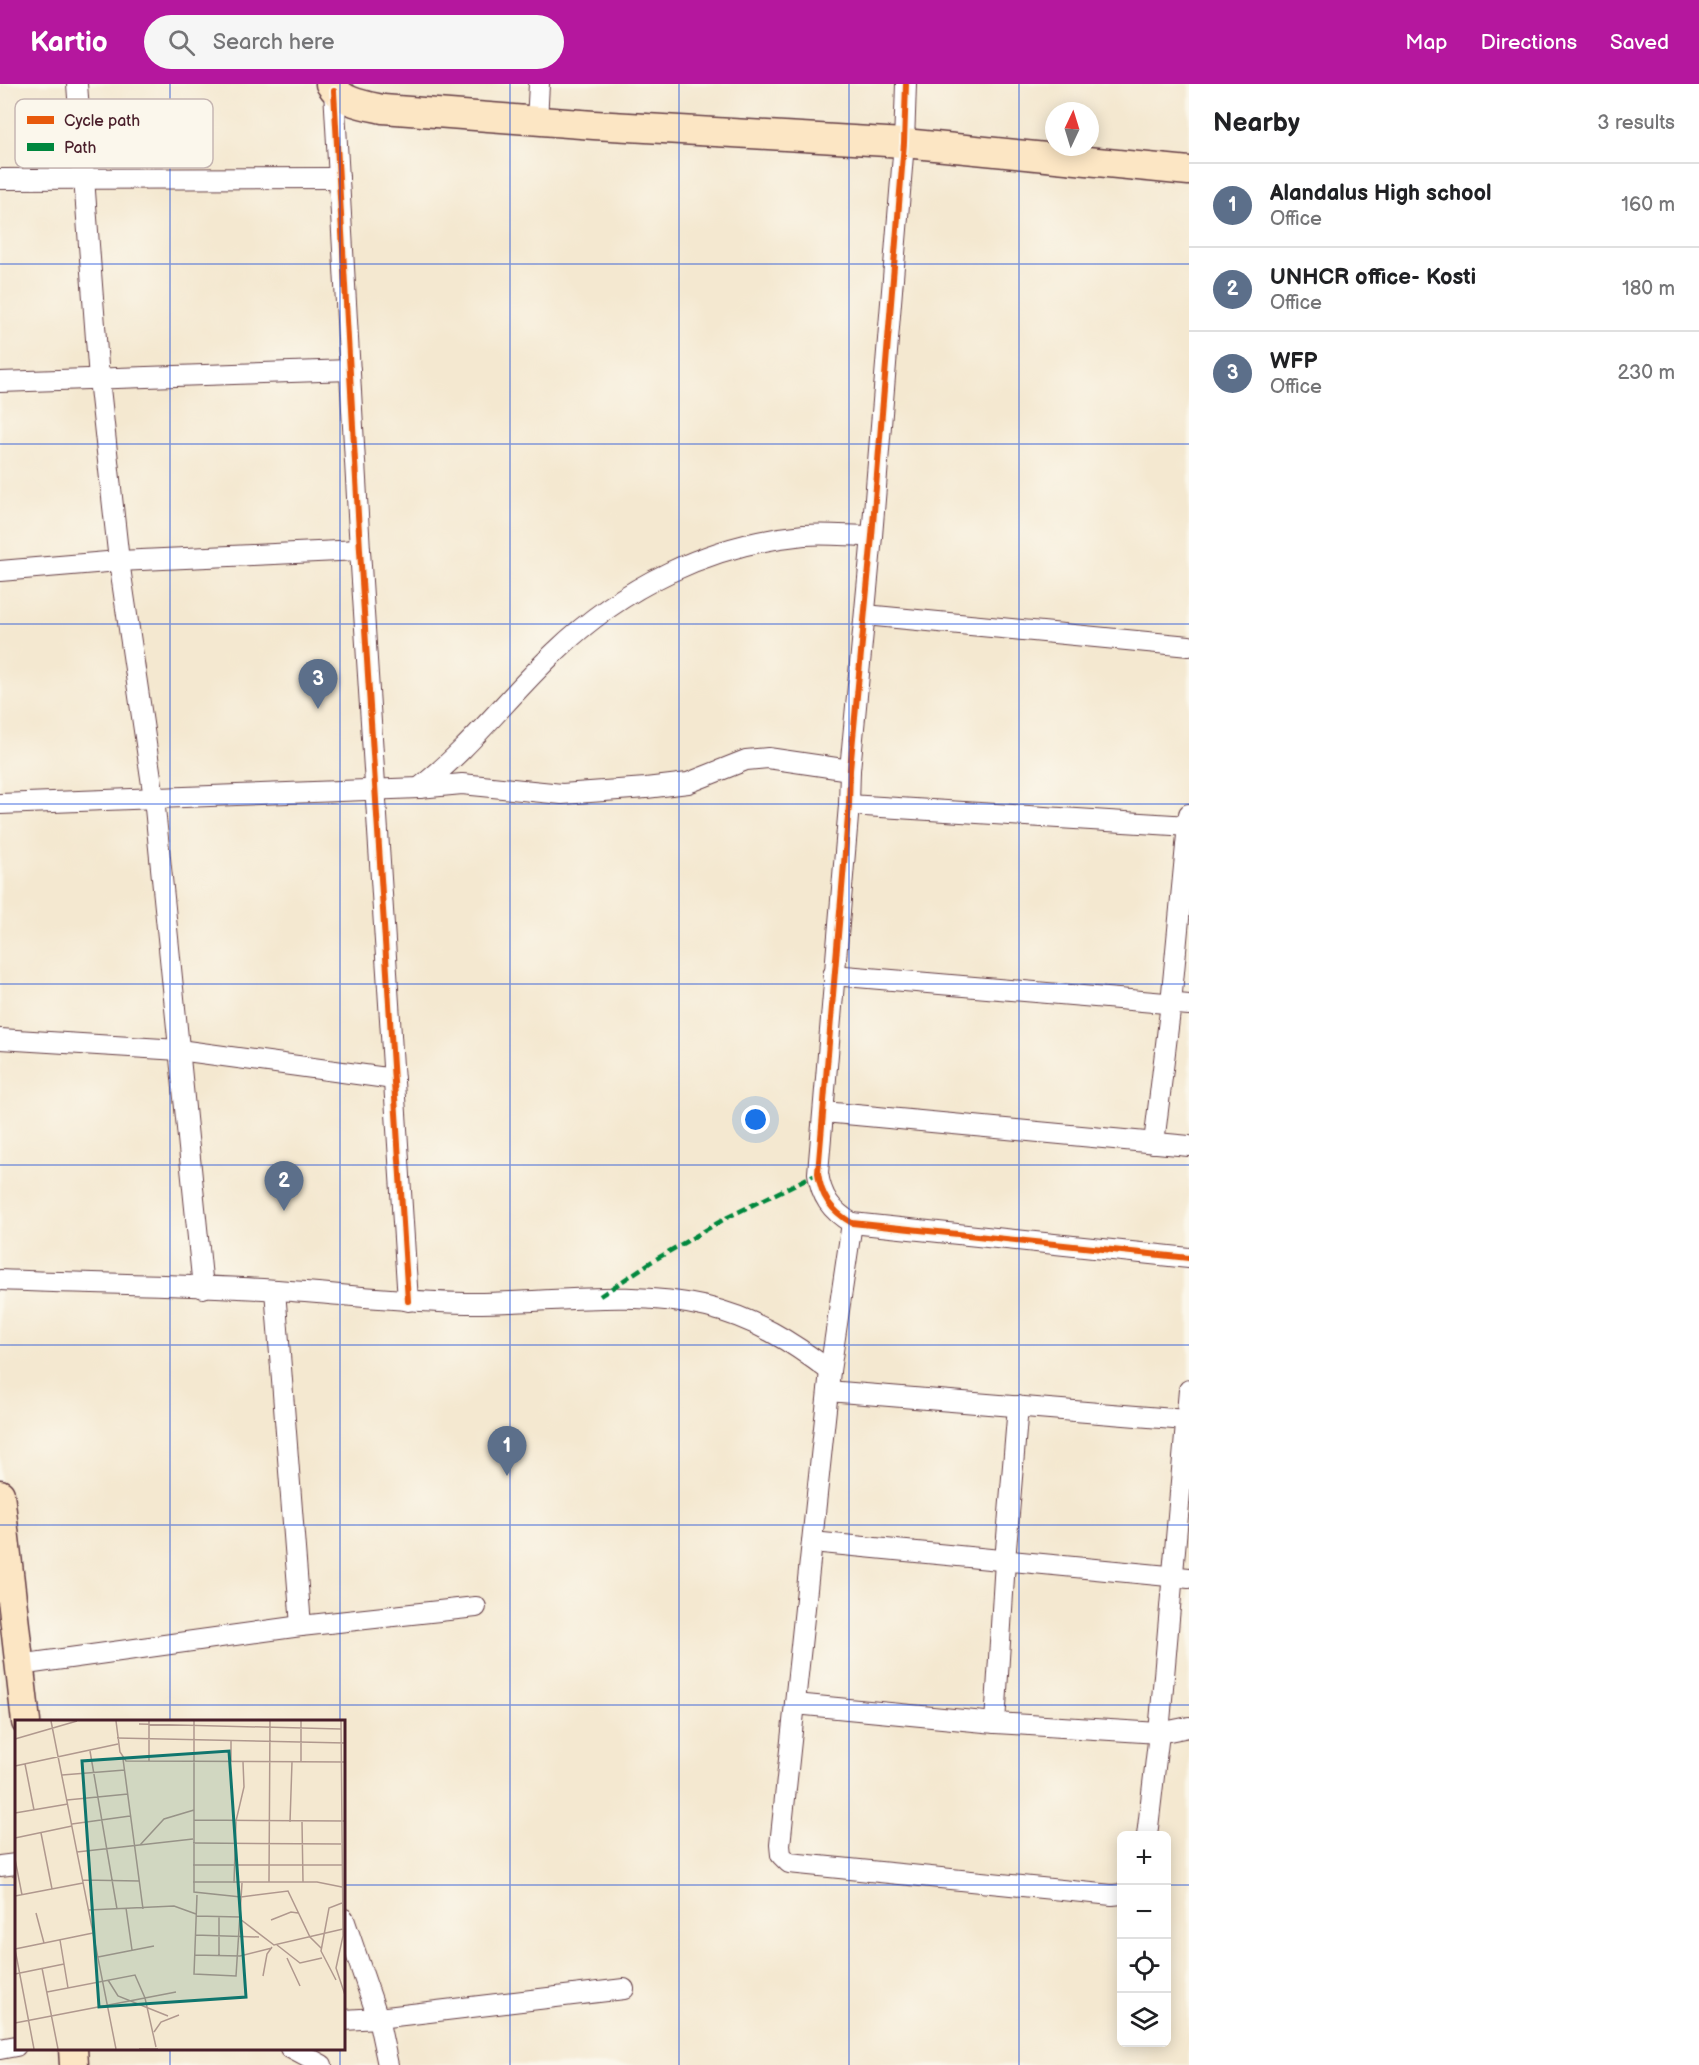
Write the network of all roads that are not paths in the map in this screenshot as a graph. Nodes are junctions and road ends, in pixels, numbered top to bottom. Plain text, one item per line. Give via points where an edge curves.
1 (77, 84) edge
2 (539, 84) edge
3 (906, 84) edge
4 (332, 88) edge
5 (78, 99) edge
6 (537, 121) junction
7 (904, 143) junction
8 (84, 168) edge
9 (1189, 171) edge
10 (85, 178) junction
11 (339, 178) junction
12 (0, 179) edge
13 (350, 370) junction
14 (99, 379) junction
15 (0, 382) edge
16 (872, 536) junction
17 (360, 550) junction
18 (119, 561) junction
19 (0, 571) edge
20 (865, 615) junction
21 (1189, 646) edge
22 (850, 770) junction
23 (419, 788) junction
24 (375, 789) junction
25 (154, 798) junction
26 (0, 804) edge
27 (849, 805) junction
28 (1189, 822) edge
29 (833, 975) junction
30 (1180, 1004) edge
31 (0, 1039) edge
32 (179, 1050) junction
33 (394, 1079) junction
34 (824, 1112) junction
35 (1154, 1143) junction
36 (1189, 1146) edge
37 (852, 1223) junction
38 (1189, 1258) edge
39 (0, 1280) edge
40 (203, 1288) junction
41 (275, 1290) junction
42 (408, 1301) junction
43 (829, 1381) junction
44 (1189, 1390) edge
45 (1018, 1406) junction
46 (1186, 1420) junction
47 (1187, 1445) edge
48 (0, 1494) edge
49 (812, 1542) junction
50 (1005, 1561) junction
51 (1181, 1577) edge
52 (476, 1607) dead end
53 (301, 1626) junction
54 (19, 1665) junction
55 (795, 1704) junction
56 (26, 1720) edge
57 (995, 1723) junction
58 (1189, 1727) edge
59 (1159, 1733) junction
60 (1148, 1831) edge
61 (15, 1864) edge
62 (0, 1866) edge
63 (1117, 1894) edge
64 (345, 1922) edge
65 (624, 1989) dead end
66 (378, 2018) junction
67 (345, 2020) edge
68 (15, 2046) edge
69 (0, 2049) edge
70 (73, 2050) edge
71 (292, 2050) edge
72 (74, 2065) edge
73 (322, 2065) edge
74 (388, 2065) edge

1 - 5 street
2 - 6 street
3 - 7 street
4 - 6 main road via 354,103 383,109
4 - 11 street
6 - 7 main road
7 - 9 main road
7 - 16 street
8 - 10 street
10 - 11 street
10 - 12 street
10 - 14 street
11 - 13 street
13 - 14 street
13 - 17 street
14 - 15 street
14 - 18 street
16 - 20 street
16 - 23 street via 806,535 757,541 709,555 628,594 554,652 455,757
17 - 18 street
17 - 24 street
18 - 19 street
18 - 25 street
20 - 21 street
20 - 22 street
22 - 23 street via 768,758 746,760 688,783 646,788 562,794 462,784
22 - 27 street
23 - 24 street
24 - 25 street
24 - 33 street
25 - 26 street
25 - 32 street
27 - 28 street
27 - 29 street
28 - 30 street
29 - 30 street
29 - 34 street
30 - 35 street
31 - 32 street
32 - 33 street
32 - 40 street
33 - 42 street
34 - 35 street
34 - 37 street via 820,1189 828,1204
35 - 36 street
37 - 38 street
37 - 43 street
39 - 40 street
40 - 41 street
41 - 42 street
41 - 53 street
42 - 43 street via 514,1302 600,1296 682,1301 758,1324 798,1347
43 - 45 street
43 - 49 street
44 - 46 street
45 - 46 street
45 - 50 street
46 - 47 street
47 - 51 street
48 - 54 main road
49 - 50 street
49 - 55 street
50 - 51 street
50 - 57 street
51 - 59 street
52 - 53 street
53 - 54 street
54 - 56 main road
55 - 57 street
55 - 63 street via 780,1845 787,1862
57 - 59 street
58 - 59 street
59 - 60 street
61 - 62 street
64 - 66 street
65 - 66 street
66 - 67 street
66 - 74 street
68 - 69 street
70 - 72 main road
71 - 73 street

